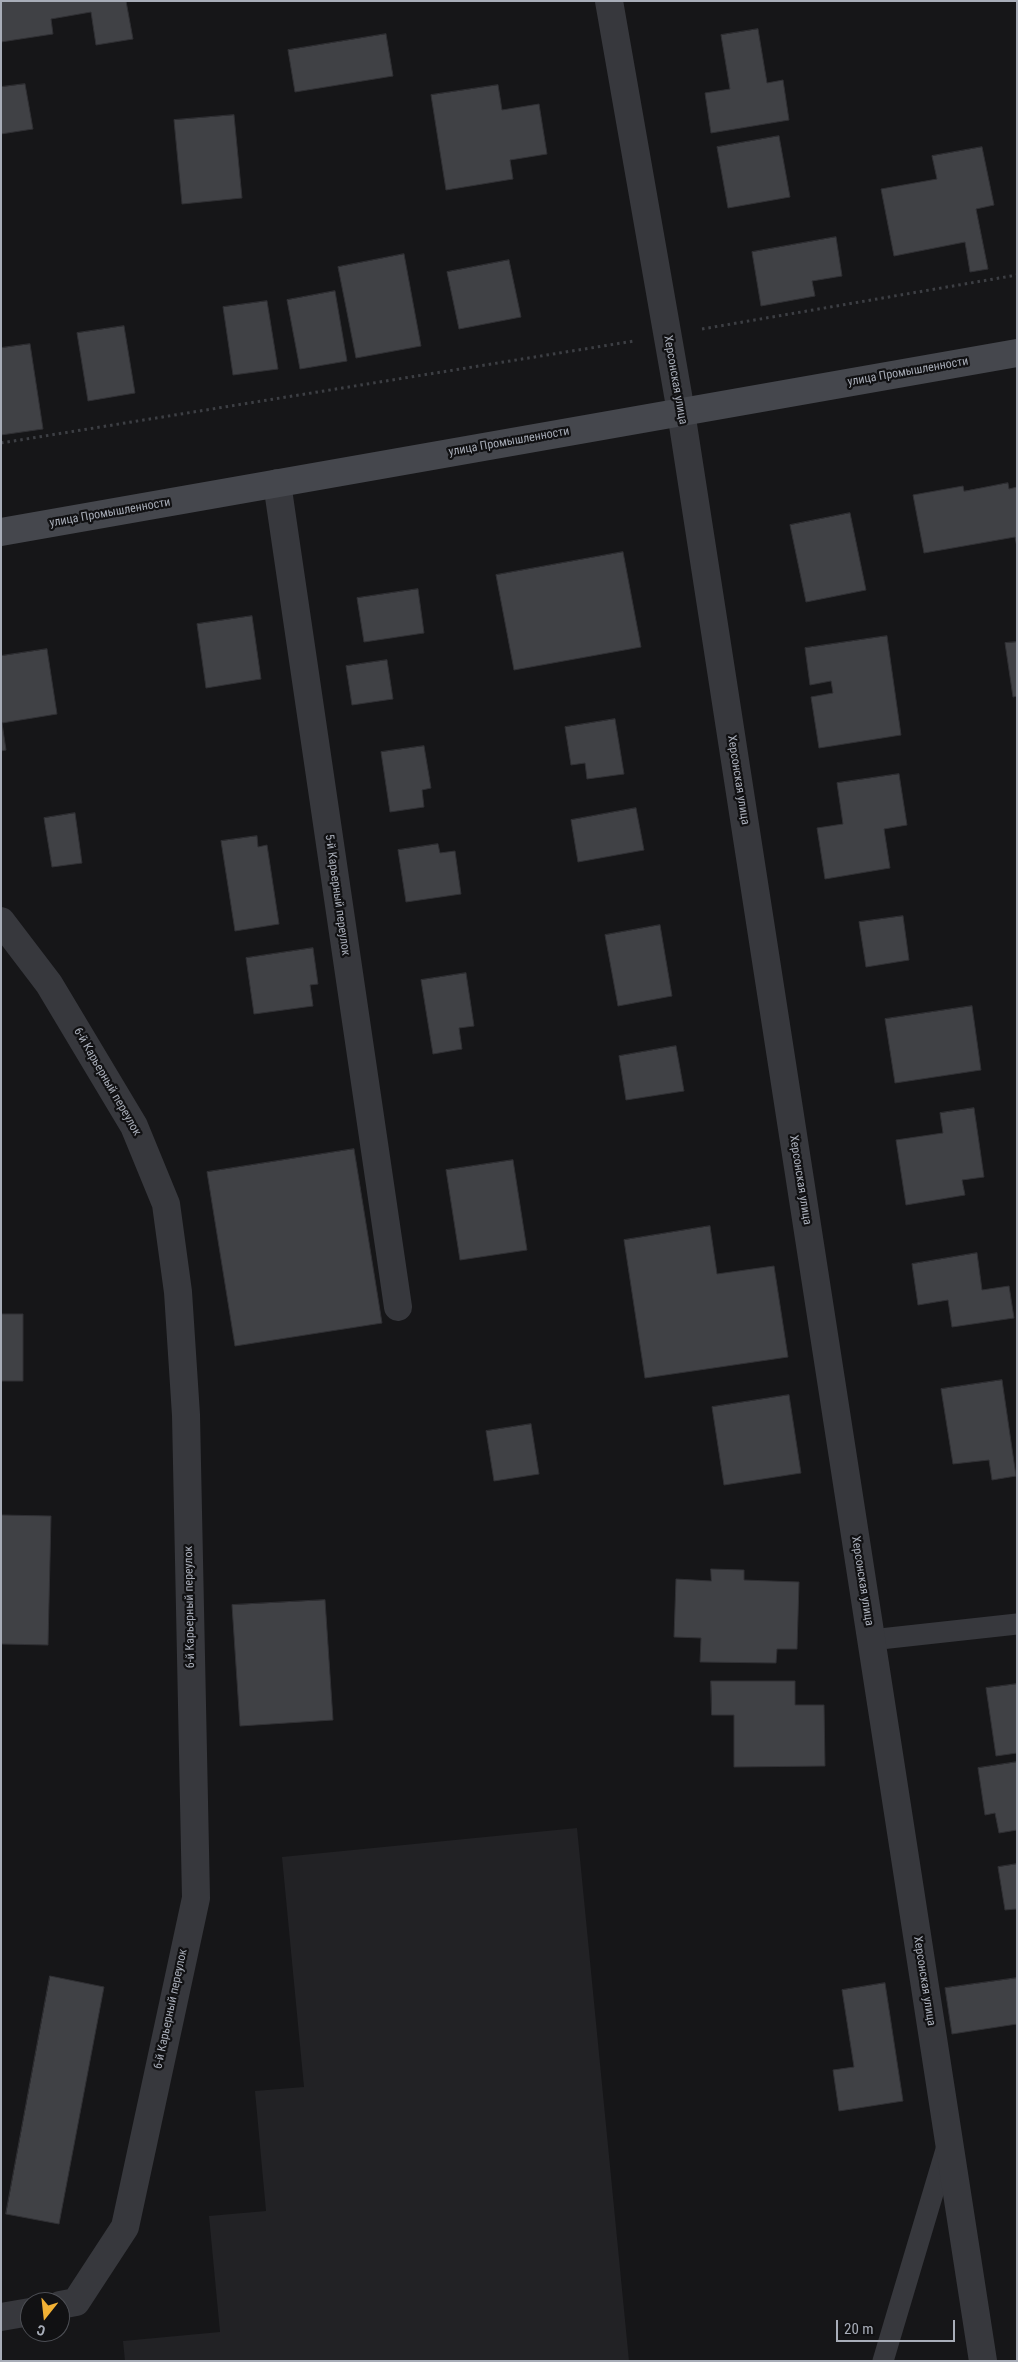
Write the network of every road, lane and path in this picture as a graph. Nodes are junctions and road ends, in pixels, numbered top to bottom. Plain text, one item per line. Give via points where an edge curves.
1 (609, 1) edge
2 (1017, 275) edge
3 (667, 335) junction
4 (1017, 353) edge
5 (681, 412) junction
6 (1, 443) edge
7 (277, 483) junction
8 (1, 532) edge
9 (1, 920) edge
10 (398, 1307) dead end
11 (1017, 1624) edge
12 (871, 1640) junction
13 (948, 2141) junction
14 (70, 2303) edge
15 (20, 2314) edge
16 (1, 2318) edge
17 (884, 2361) edge
18 (983, 2361) edge

1 - 3 street, Херсонская улица
2 - 3 path
3 - 5 street, Херсонская улица
3 - 6 path
4 - 5 main road, улица Промышленности
5 - 7 main road, улица Промышленности
5 - 12 street, Херсонская улица
7 - 8 main road, улица Промышленности
7 - 10 street, 5-й Карьерный переулок
9 - 14 street, 6-й Карьерный переулок via 49,984 134,1126 166,1204 178,1292 186,1415 196,1898 125,2227 76,2302
11 - 12 lane
12 - 13 street, Херсонская улица
13 - 17 lane
13 - 18 street, Херсонская улица
15 - 16 street

